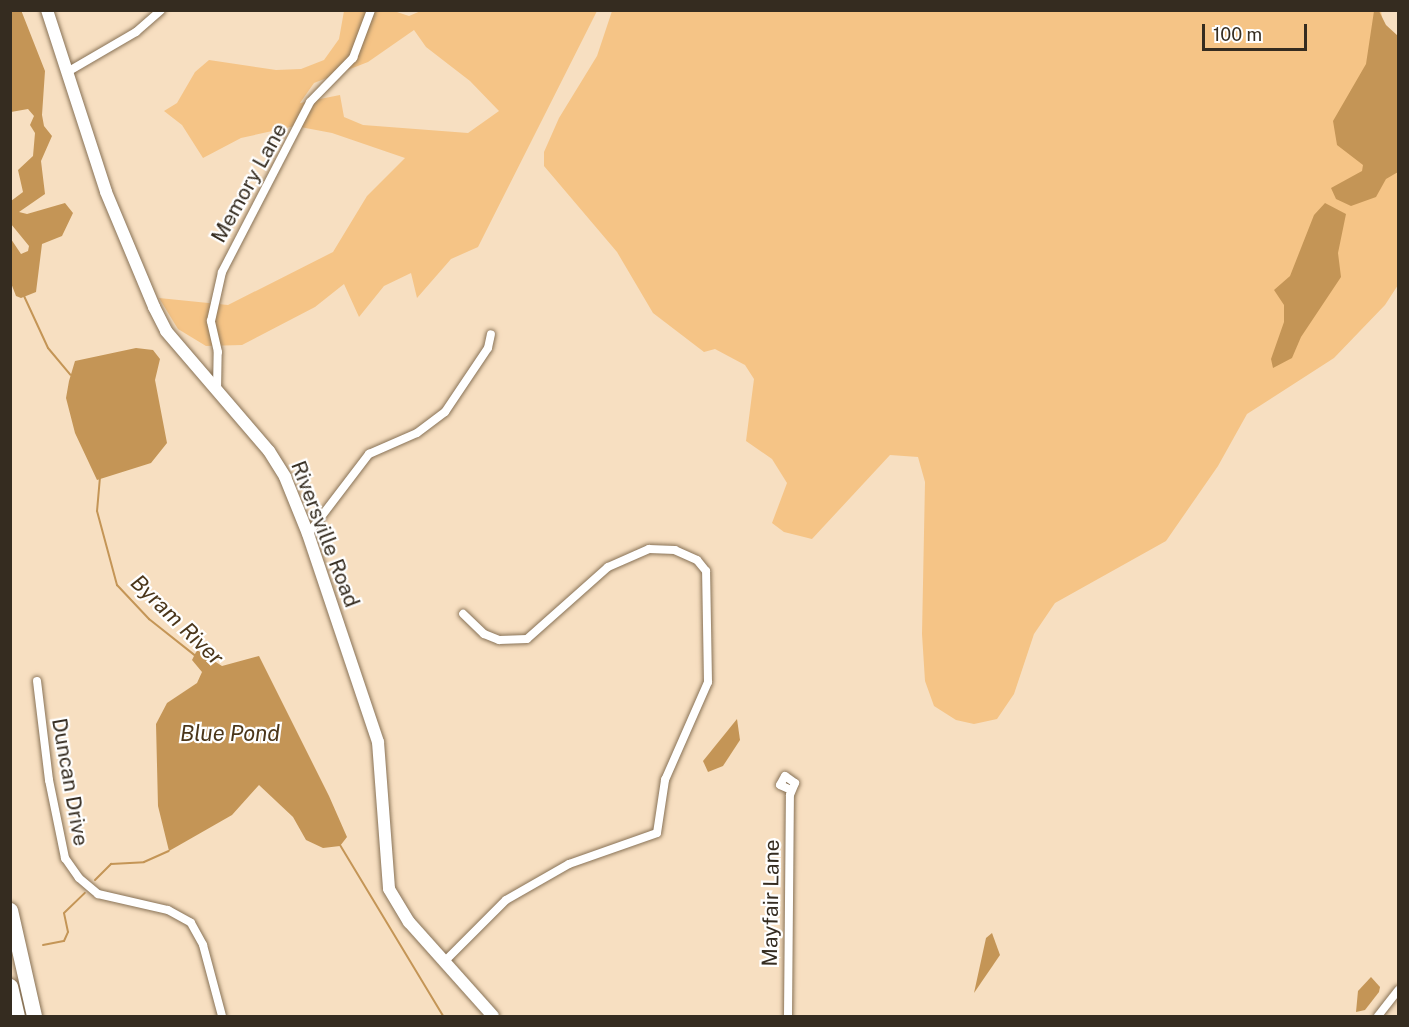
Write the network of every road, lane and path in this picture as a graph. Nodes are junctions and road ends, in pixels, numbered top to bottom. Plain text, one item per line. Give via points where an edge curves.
1 (47, 10) edge
2 (161, 10) edge
3 (371, 10) edge
4 (69, 71) junction
5 (491, 334) dead end
6 (217, 392) junction
7 (308, 534) junction
8 (463, 614) dead end
9 (38, 681) dead end
10 (791, 790) dead end
11 (10, 910) edge
12 (445, 961) junction
13 (10, 986) edge
14 (1398, 990) edge
15 (17, 1017) edge
16 (34, 1017) edge
17 (222, 1017) edge
18 (493, 1017) edge
19 (788, 1017) edge
20 (1378, 1017) edge

1 - 4 street, Riversville Road
2 - 4 street via 136,32
3 - 6 street, Memory Lane via 354,58 310,102 222,272 211,321 218,352
4 - 6 street, Riversville Road via 106,192 154,308 166,331
5 - 7 street via 488,348 445,412 422,430 369,454
6 - 7 street, Riversville Road via 269,450 285,477
7 - 12 street, Riversville Road via 378,742 389,889 409,922
8 - 12 street via 484,634 499,640 527,639 608,567 628,555 650,549 675,550 698,560 706,571 710,588 708,682 665,780 657,833 569,864 506,900
9 - 17 street, Duncan Drive via 49,780 65,858 79,878 98,894 168,910 190,922 203,945
10 - 19 street, Mayfair Lane
11 - 16 highway
12 - 18 street, Riversville Road
13 - 15 highway
14 - 20 street

